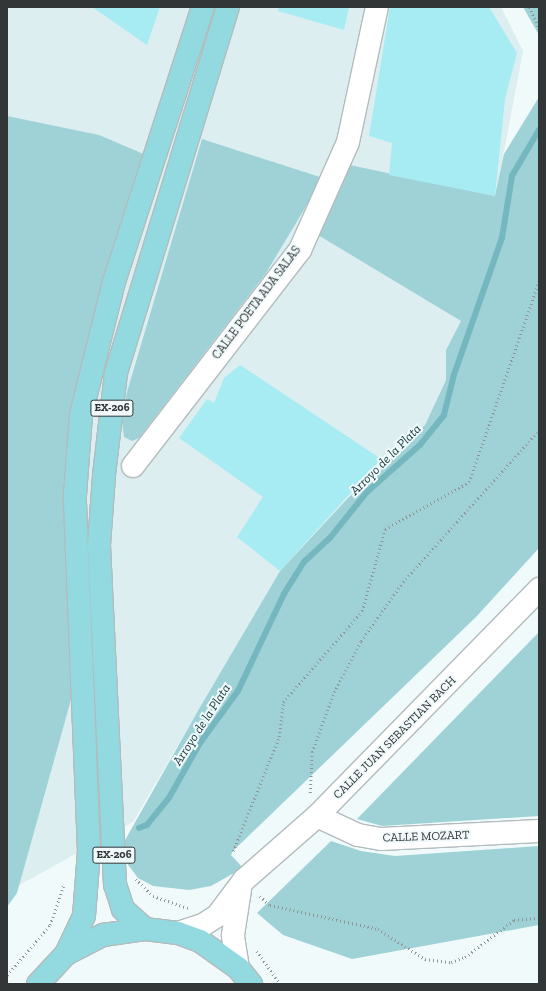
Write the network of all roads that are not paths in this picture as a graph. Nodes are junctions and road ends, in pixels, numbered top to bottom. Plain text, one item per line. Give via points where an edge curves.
1 (203, 7) edge
2 (228, 7) edge
3 (377, 7) edge
4 (133, 466) dead end
5 (539, 589) edge
6 (316, 816) junction
7 (539, 831) edge
8 (251, 890) junction
9 (145, 929) junction
10 (178, 933) junction
11 (66, 954) junction
12 (245, 976) edge
13 (38, 984) edge

1 - 11 main road via 114,282 81,415 75,495 88,851 84,916
2 - 9 main road, EX-206 via 116,374 99,545 123,909
3 - 4 street, CALLE POETA ADA SALAS via 348,142 300,250
5 - 6 street, CALLE JUAN SEBASTIAN BACH
6 - 7 street, CALLE MOZART via 358,835 381,839
6 - 8 street, CALLE JUAN SEBASTIAN BACH
8 - 10 street, CALLE JUAN SEBASTIAN BACH via 203,925
8 - 12 street via 234,914
9 - 10 main road
9 - 11 main road via 103,935
10 - 12 main road via 214,949
11 - 13 main road

